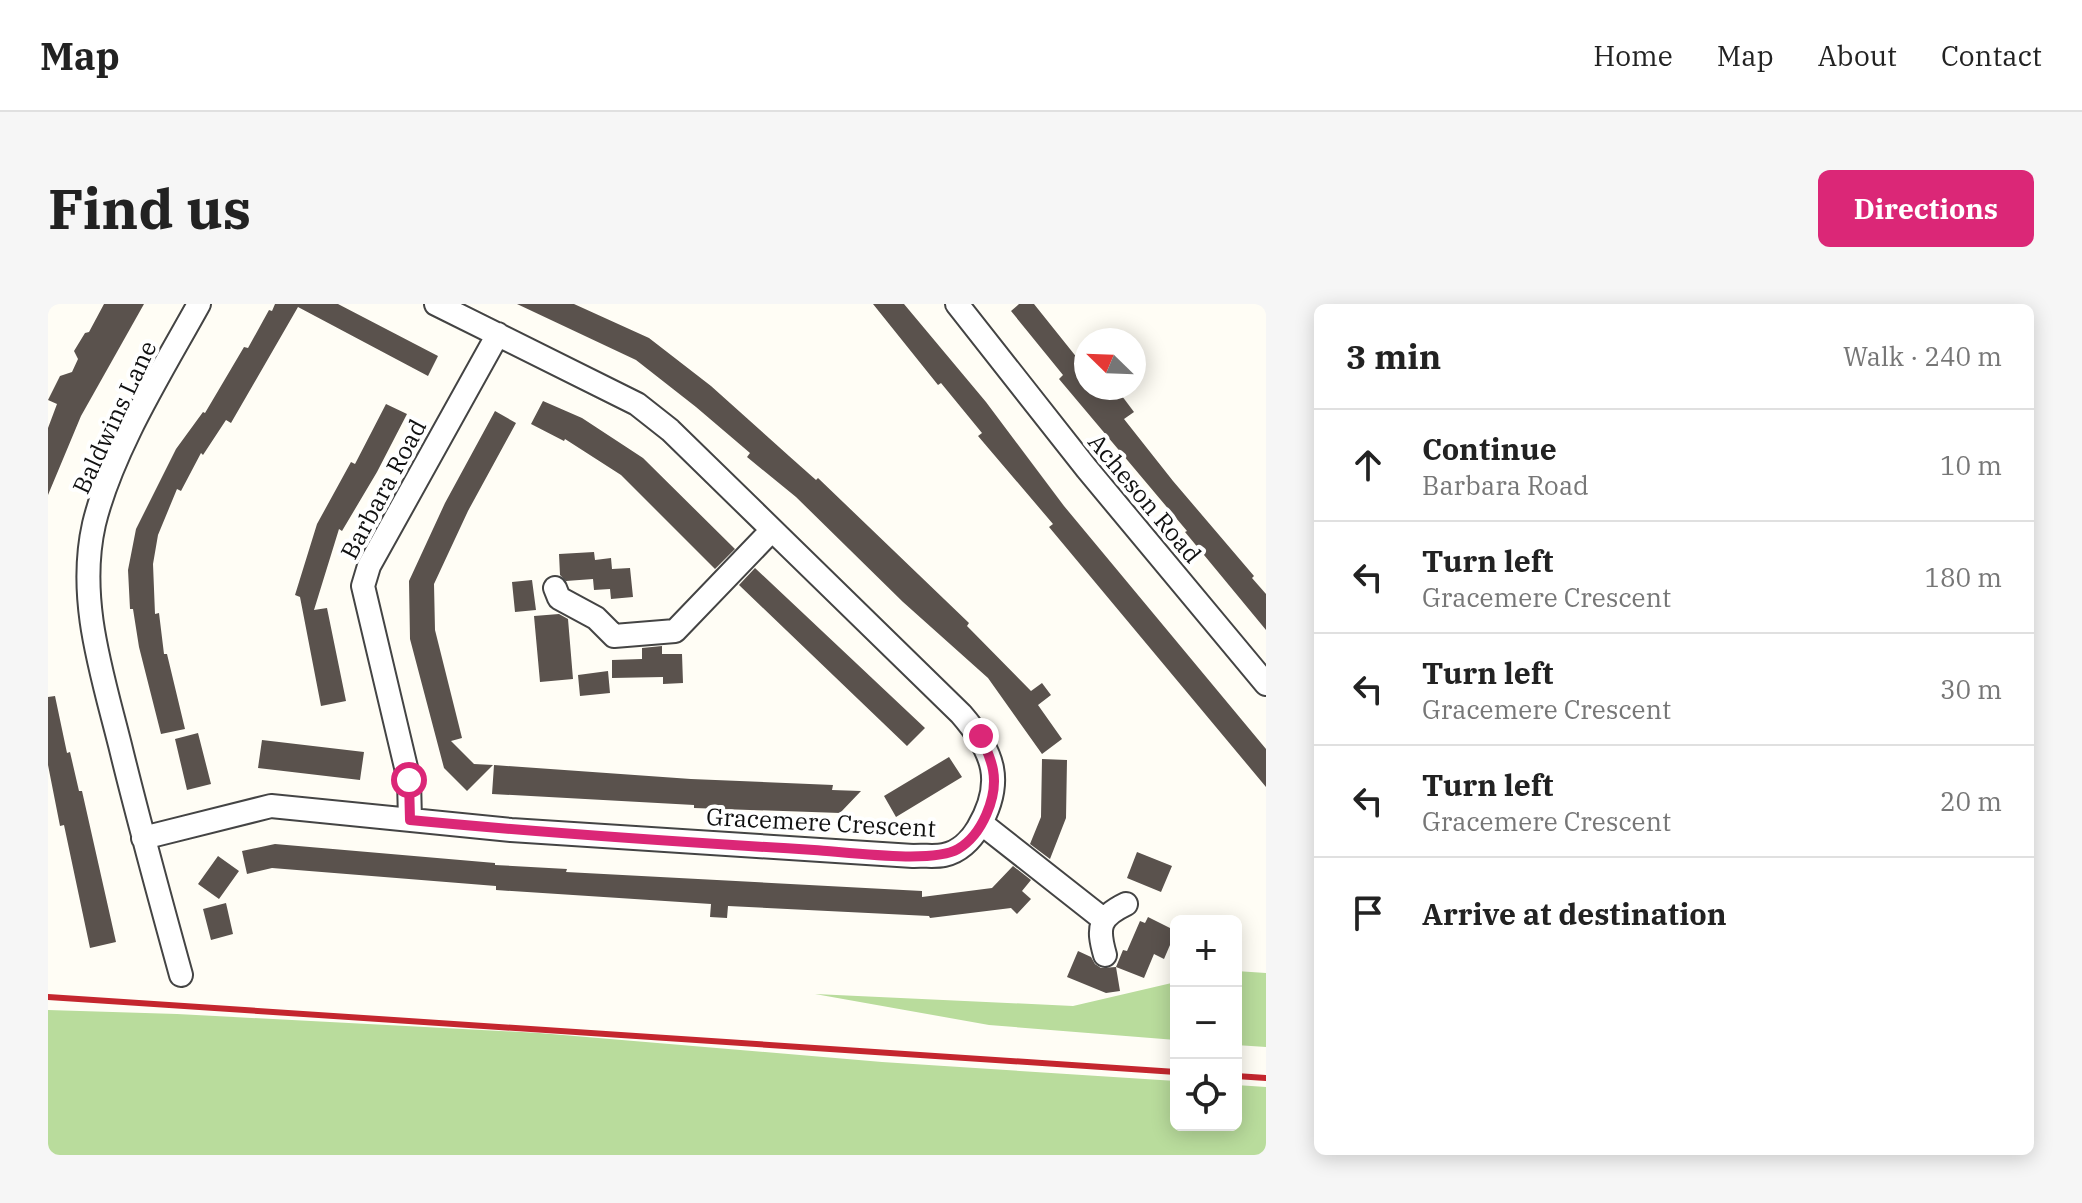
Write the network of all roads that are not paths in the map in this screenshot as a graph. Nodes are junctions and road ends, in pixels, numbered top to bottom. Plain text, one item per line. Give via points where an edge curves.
1 (199, 304) edge
2 (436, 304) edge
3 (957, 304) edge
4 (498, 334) junction
5 (772, 530) junction
6 (555, 588) dead end
7 (1266, 684) edge
8 (410, 820) junction
9 (981, 823) junction
10 (143, 838) junction
11 (1126, 904) dead end
12 (1103, 919) junction
13 (1105, 955) dead end
14 (181, 975) dead end

1 - 10 street, Baldwins Lane via 111,476 88,559 91,627
2 - 4 street, Gracemere Crescent
3 - 7 street, Acheson Road
4 - 5 street, Gracemere Crescent via 655,415
4 - 8 street, Barbara Road via 369,566 363,586 409,780
5 - 6 street via 675,631 614,636 596,618 559,598
5 - 9 street, Gracemere Crescent via 981,736 995,780
8 - 9 street, Gracemere Crescent via 913,856 945,855 960,848
8 - 10 street, Gracemere Crescent via 271,806
9 - 12 street
10 - 14 street, Baldwins Lane
11 - 12 street
12 - 13 street via 1099,936

